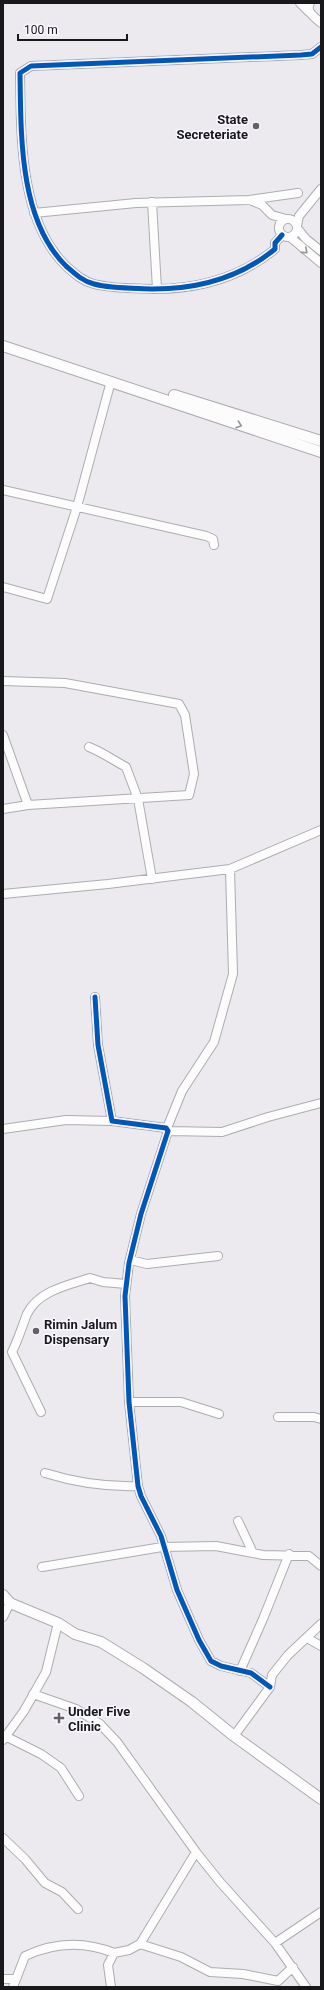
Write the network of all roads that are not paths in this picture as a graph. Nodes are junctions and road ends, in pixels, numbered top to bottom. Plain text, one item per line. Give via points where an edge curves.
1 (300, 3) edge
2 (310, 3) edge
3 (309, 12) junction
4 (321, 23) edge
5 (321, 46) edge
6 (321, 189) edge
7 (298, 193) dead end
8 (250, 200) junction
9 (152, 202) junction
10 (34, 213) junction
11 (272, 215) junction
12 (299, 216) junction
13 (288, 219) junction
14 (297, 227) junction
15 (284, 234) junction
16 (321, 251) edge
17 (321, 263) edge
18 (157, 288) junction
19 (3, 342) edge
20 (3, 346) edge
21 (111, 381) junction
22 (321, 441) edge
23 (321, 452) edge
24 (3, 490) edge
25 (77, 507) junction
26 (214, 545) dead end
27 (3, 587) edge
28 (3, 681) edge
29 (3, 735) edge
30 (89, 747) dead end
31 (138, 799) junction
32 (28, 805) junction
33 (3, 809) edge
34 (321, 830) edge
35 (230, 869) junction
36 (152, 879) junction
37 (3, 894) edge
38 (96, 997) dead end
39 (321, 1103) edge
40 (112, 1121) junction
41 (3, 1129) edge
42 (167, 1130) junction
43 (218, 1256) dead end
44 (130, 1260) junction
45 (126, 1284) junction
46 (129, 1402) junction
47 (41, 1412) dead end
48 (219, 1414) dead end
49 (278, 1417) dead end
50 (321, 1419) edge
51 (45, 1473) dead end
52 (138, 1486) junction
53 (238, 1521) dead end
54 (162, 1547) junction
55 (253, 1553) junction
56 (289, 1554) junction
57 (321, 1566) edge
58 (42, 1567) dead end
59 (3, 1595) edge
60 (10, 1603) junction
61 (3, 1617) edge
62 (58, 1623) junction
63 (321, 1624) edge
64 (307, 1638) junction
65 (321, 1646) edge
66 (240, 1671) junction
67 (270, 1687) junction
68 (33, 1694) junction
69 (234, 1736) junction
70 (5, 1739) edge
71 (79, 1796) dead end
72 (321, 1799) edge
73 (3, 1838) edge
74 (196, 1852) junction
75 (78, 1909) dead end
76 (321, 1913) edge
77 (140, 1944) junction
78 (275, 1944) junction
79 (114, 1953) junction
80 (293, 1967) junction
81 (3, 1979) edge
82 (14, 1983) edge
83 (280, 1984) edge
84 (111, 1987) edge
85 (306, 1987) edge

1 - 3 street
2 - 3 street
3 - 4 street
5 - 10 street via 312,54 301,55 31,66 20,73 20,81 22,136 29,196
6 - 12 street
7 - 8 street
8 - 9 street
8 - 11 street via 262,205
9 - 10 street
9 - 18 street
10 - 18 street via 56,255 78,277 93,284 107,286
11 - 13 street
11 - 15 street
12 - 13 street
12 - 14 street
13 - 14 street
13 - 15 street via 281,222
14 - 15 street via 295,234
14 - 16 street via 306,239
15 -> 17 street
15 - 18 street via 276,243 275,249 242,271 190,287
19 - 22 street
20 - 21 street
21 -> 23 street
21 - 25 street
24 - 25 street
25 - 26 street via 206,536 213,539
25 - 27 street via 47,599
28 - 31 street via 65,683 179,704 185,715 194,774 189,795
29 - 32 street
30 - 31 street via 101,751 126,767
31 - 32 street
31 - 36 street
32 - 33 street
34 - 35 street
35 - 36 street
35 - 42 street via 233,974 214,1042 182,1091
36 - 37 street
38 - 40 street via 98,1045
39 - 42 street via 222,1132
40 - 41 street via 66,1120
40 - 42 street
42 - 44 street
43 - 44 street via 148,1264
44 - 45 street
45 - 46 street
45 - 47 street via 90,1278 36,1300 12,1352
46 - 48 street via 181,1402
46 - 52 street
49 - 50 street
51 - 52 street via 74,1482 116,1487
52 - 54 street via 161,1536
53 - 55 street
54 - 55 street via 216,1546
54 - 58 street
54 - 66 street via 198,1640 211,1661
55 - 56 street
56 - 57 street via 309,1556
56 - 66 street
59 - 60 street
60 - 61 street
60 - 62 street
62 - 68 street via 46,1672
62 - 69 street via 76,1634 101,1642 143,1668 192,1702
63 - 64 street
64 - 65 street
64 - 67 street via 288,1654 272,1675
66 - 67 street via 251,1673
67 - 69 street
68 - 70 street
68 - 74 street via 76,1709 100,1724 117,1742
69 - 72 street
70 - 71 street via 41,1754 61,1768
73 - 75 street via 46,1883 62,1892
74 - 77 street
74 - 78 street
76 - 78 street
77 - 79 street via 129,1950
77 - 83 street via 181,1958 210,1972 243,1974
78 - 80 street
79 - 82 street via 81,1943 40,1949 25,1956
79 - 84 street via 108,1965
80 - 83 street
80 - 85 street
81 - 82 street

